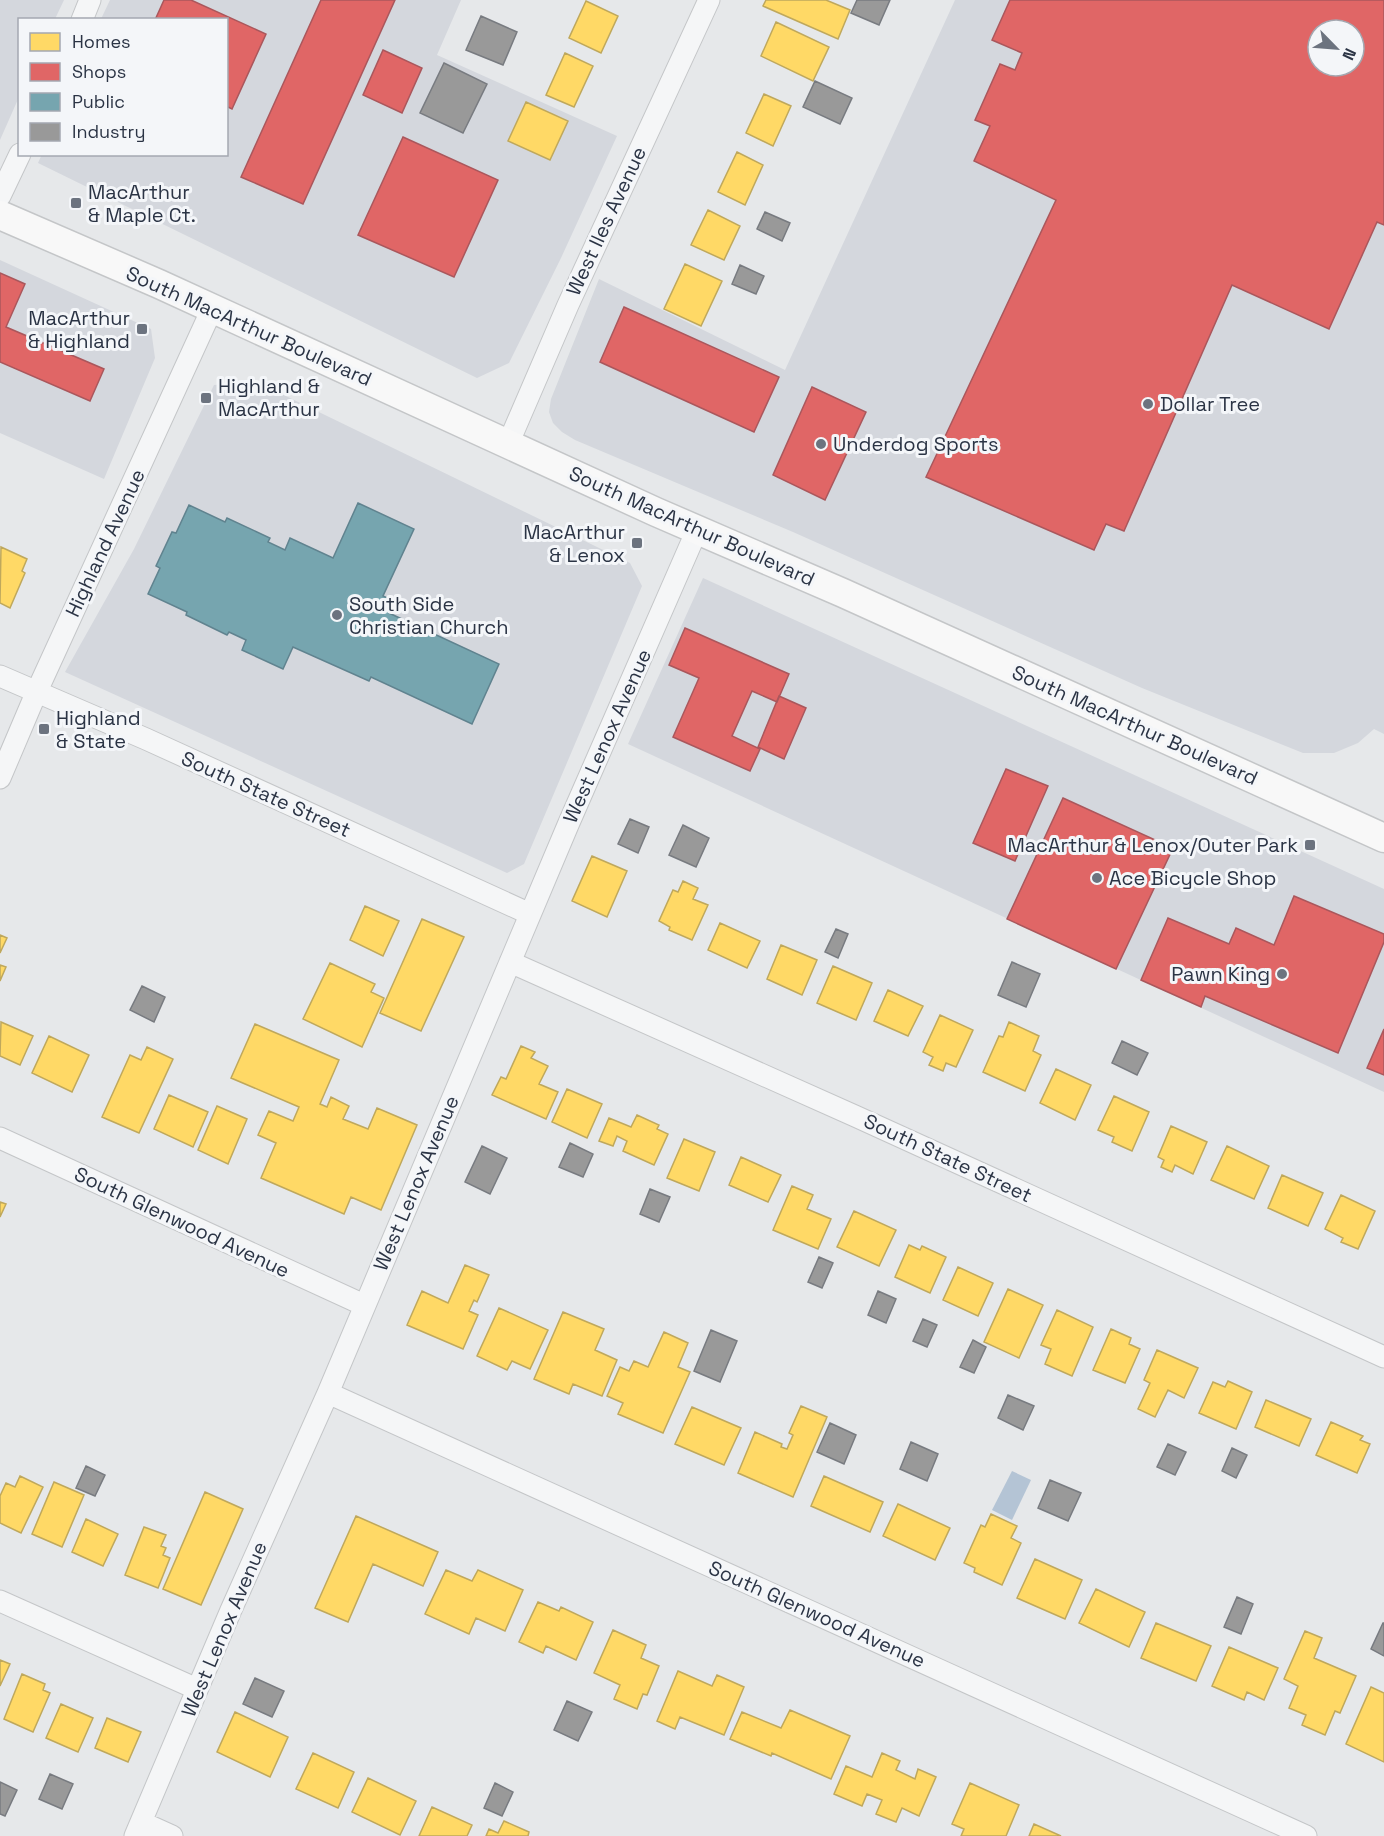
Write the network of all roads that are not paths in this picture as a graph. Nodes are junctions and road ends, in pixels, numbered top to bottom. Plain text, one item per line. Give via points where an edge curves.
1 (90, 0) edge
2 (709, 0) edge
3 (83, 18) edge
4 (19, 156) edge
5 (0, 196) edge
6 (0, 215) edge
7 (212, 309) junction
8 (508, 444) junction
9 (697, 530) junction
10 (0, 676) edge
11 (37, 691) junction
12 (0, 778) edge
13 (1384, 838) edge
14 (530, 914) junction
15 (510, 962) junction
16 (0, 1138) edge
17 (364, 1305) junction
18 (1384, 1357) edge
19 (328, 1392) junction
20 (0, 1601) edge
21 (197, 1689) junction
22 (138, 1829) edge
23 (172, 1836) edge
24 (1306, 1836) edge

1 - 3 street
2 - 8 street, West Iles Avenue
4 - 5 street
6 - 7 main road, South MacArthur Boulevard
7 - 8 main road, South MacArthur Boulevard
7 - 11 street, Highland Avenue
8 - 9 main road, South MacArthur Boulevard
9 - 13 main road, South MacArthur Boulevard
9 - 14 street, West Lenox Avenue
10 - 11 street, South State Street
11 - 12 street, Highland Avenue
11 - 14 street, South State Street
14 - 15 street, West Lenox Avenue
15 - 17 street, West Lenox Avenue
15 - 18 street, South State Street
16 - 17 street, South Glenwood Avenue
17 - 19 street, West Lenox Avenue
19 - 21 street, West Lenox Avenue
19 - 24 street, South Glenwood Avenue
20 - 21 street
21 - 22 street, West Lenox Avenue
22 - 23 street

